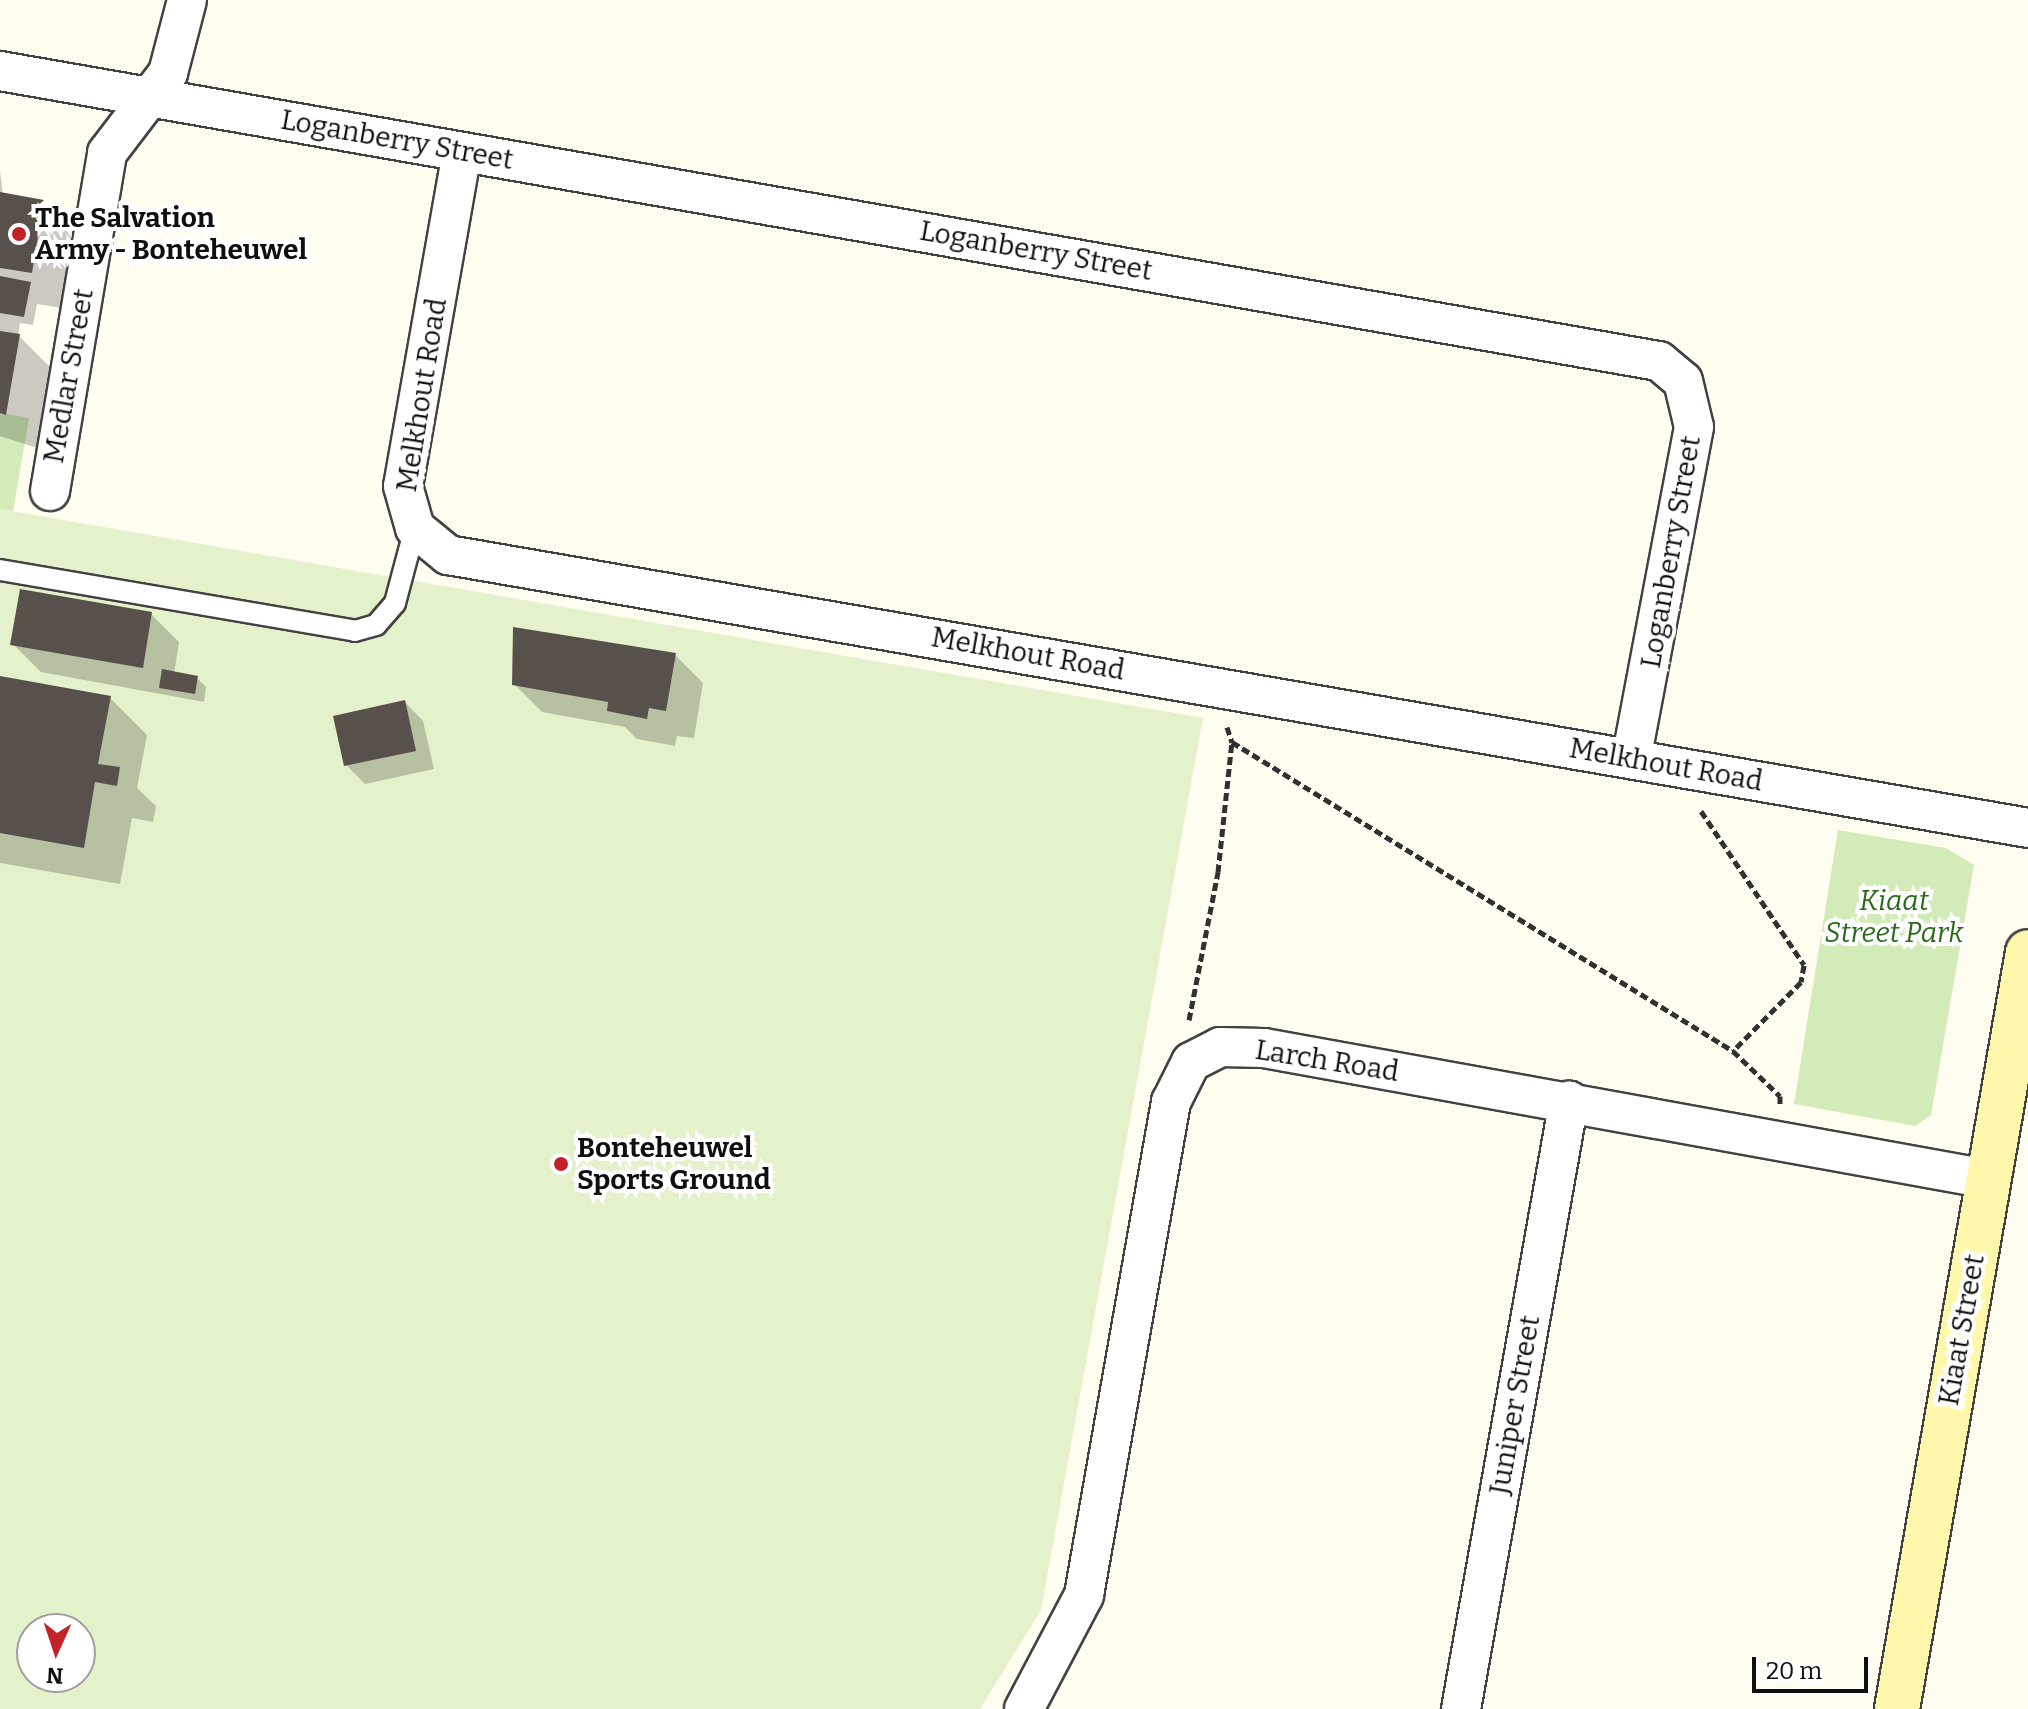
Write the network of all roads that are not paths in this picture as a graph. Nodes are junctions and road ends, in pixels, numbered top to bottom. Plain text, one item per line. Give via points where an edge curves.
1 (187, 0) edge
2 (0, 71) edge
3 (155, 98) junction
4 (462, 152) junction
5 (50, 491) dead end
6 (415, 528) junction
7 (0, 570) edge
8 (1631, 759) junction
9 (2028, 828) edge
10 (2028, 952) edge
11 (2024, 1006) edge
12 (1569, 1101) junction
13 (1988, 1179) junction
14 (1024, 1709) edge
15 (1461, 1709) edge
16 (1897, 1709) edge

1 - 3 street, Medlar Street via 179,45
2 - 3 street, Loganberry Street
3 - 4 street, Loganberry Street
3 - 5 street, Medlar Street via 122,127 107,153
4 - 6 street, Melkhout Road via 403,486
4 - 8 street, Loganberry Street via 1659,361 1683,381 1694,427
6 - 7 lane via 395,603 376,625 355,631
6 - 8 street, Melkhout Road via 448,555
8 - 9 street, Melkhout Road
10 - 11 street, Kiaat Street
11 - 13 street, Kiaat Street
12 - 13 street, Larch Road
12 - 14 street, Larch Road via 1264,1048 1220,1047 1191,1062 1171,1102 1084,1595
12 - 15 street, Juniper Street
13 - 16 street, Kiaat Street

